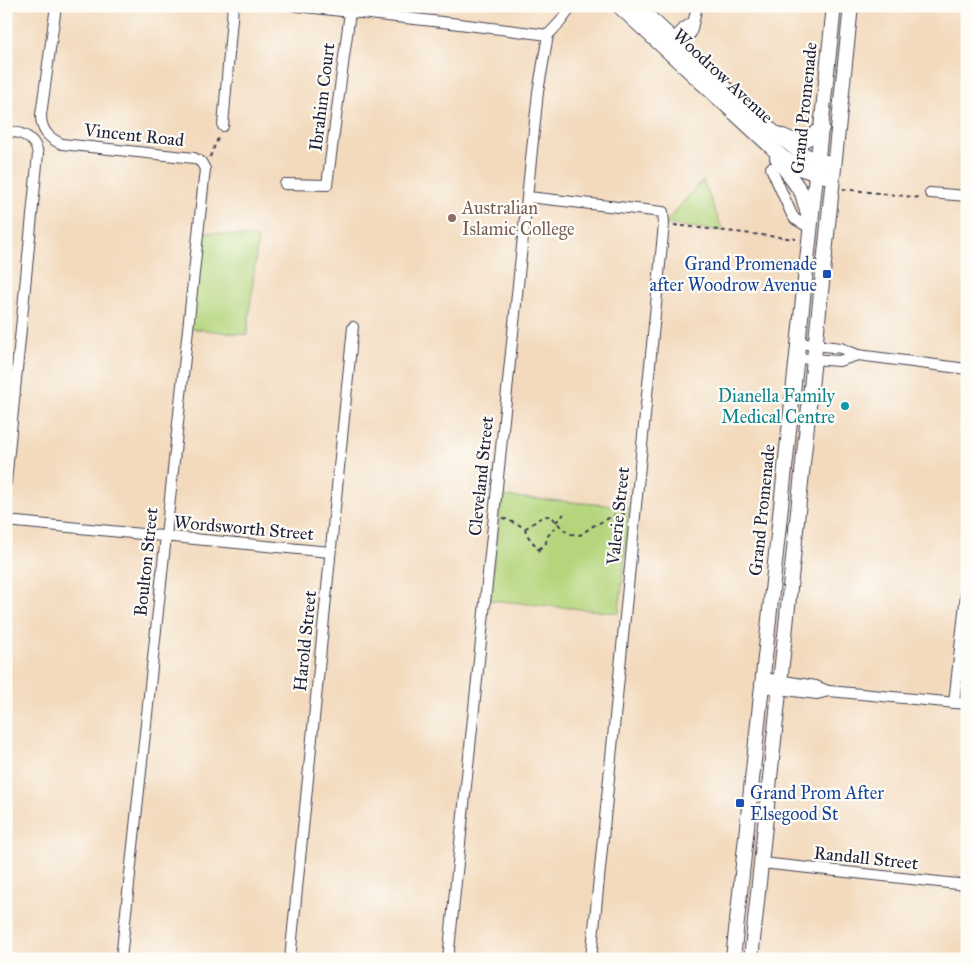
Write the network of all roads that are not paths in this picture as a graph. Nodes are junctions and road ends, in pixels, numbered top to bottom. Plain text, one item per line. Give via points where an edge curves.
1 (56, 6) edge
2 (233, 6) edge
3 (296, 6) edge
4 (572, 6) edge
5 (619, 6) edge
6 (637, 6) edge
7 (696, 6) edge
8 (834, 6) edge
9 (851, 6) edge
10 (350, 12) junction
11 (548, 35) junction
12 (673, 47) junction
13 (223, 126) road end
14 (822, 128) junction
15 (6, 131) edge
16 (764, 132) junction
17 (835, 163) junction
18 (817, 167) junction
19 (770, 168) dead end
20 (205, 169) joint
21 (833, 178) junction
22 (285, 184) dead end
23 (930, 193) road end
24 (967, 196) edge
25 (528, 197) junction
26 (810, 228) junction
27 (353, 327) dead end
28 (798, 343) junction
29 (815, 344) junction
30 (858, 355) junction
31 (797, 358) junction
32 (814, 359) junction
33 (967, 369) edge
34 (6, 482) edge
35 (6, 520) edge
36 (166, 536) junction
37 (330, 552) junction
38 (967, 585) edge
39 (763, 682) junction
40 (780, 685) junction
41 (954, 703) junction
42 (967, 704) edge
43 (762, 863) junction
44 (967, 885) edge
45 (121, 959) edge
46 (290, 959) edge
47 (448, 959) edge
48 (591, 959) edge
49 (733, 959) edge
50 (751, 959) edge

1 - 20 street, Vincent Road via 41,115 46,135 62,144 194,158
2 - 13 street
3 - 10 street
4 - 11 street
5 - 12 main road, Woodrow Avenue
6 - 12 main road, Woodrow Avenue
7 - 12 street via 693,22
8 - 14 main road, Grand Promenade
9 - 17 main road, Grand Promenade
10 - 11 street
10 - 22 street, Ibrahim Court via 327,185
11 - 25 street, Cleveland Street via 538,92
12 - 16 main road, Woodrow Avenue
14 - 16 main road via 799,142
14 - 18 main road, Grand Promenade
15 - 34 street via 23,134 32,141 38,158
16 - 18 main road, Woodrow Avenue via 781,156 799,168
16 - 26 main road via 802,193
17 - 18 main road, Woodrow Avenue
17 - 21 main road, Grand Promenade
18 - 21 main road, Woodrow Avenue
18 - 26 main road, Grand Promenade
19 - 26 street via 792,215
20 - 36 street, Boulton Street
21 - 29 main road, Grand Promenade
23 - 24 street
25 - 47 street, Cleveland Street
25 - 48 street, Valerie Street via 663,212 664,224
26 - 28 main road, Grand Promenade
27 - 37 street, Harold Street
28 - 29 street
28 - 31 main road, Grand Promenade
29 - 30 street via 841,348
29 - 32 main road, Grand Promenade
30 - 32 street via 839,361
30 - 33 street
31 - 32 street
31 - 39 main road, Grand Promenade
32 - 40 main road, Grand Promenade
35 - 36 street, Wordsworth Street
36 - 37 street, Wordsworth Street
36 - 45 street, Boulton Street
37 - 46 street, Harold Street
38 - 41 street
39 - 40 street
39 - 49 main road, Grand Promenade
40 - 41 street via 816,686 828,692
40 - 43 main road, Grand Promenade
41 - 42 street
43 - 44 street, Randall Street
43 - 50 main road, Grand Promenade

